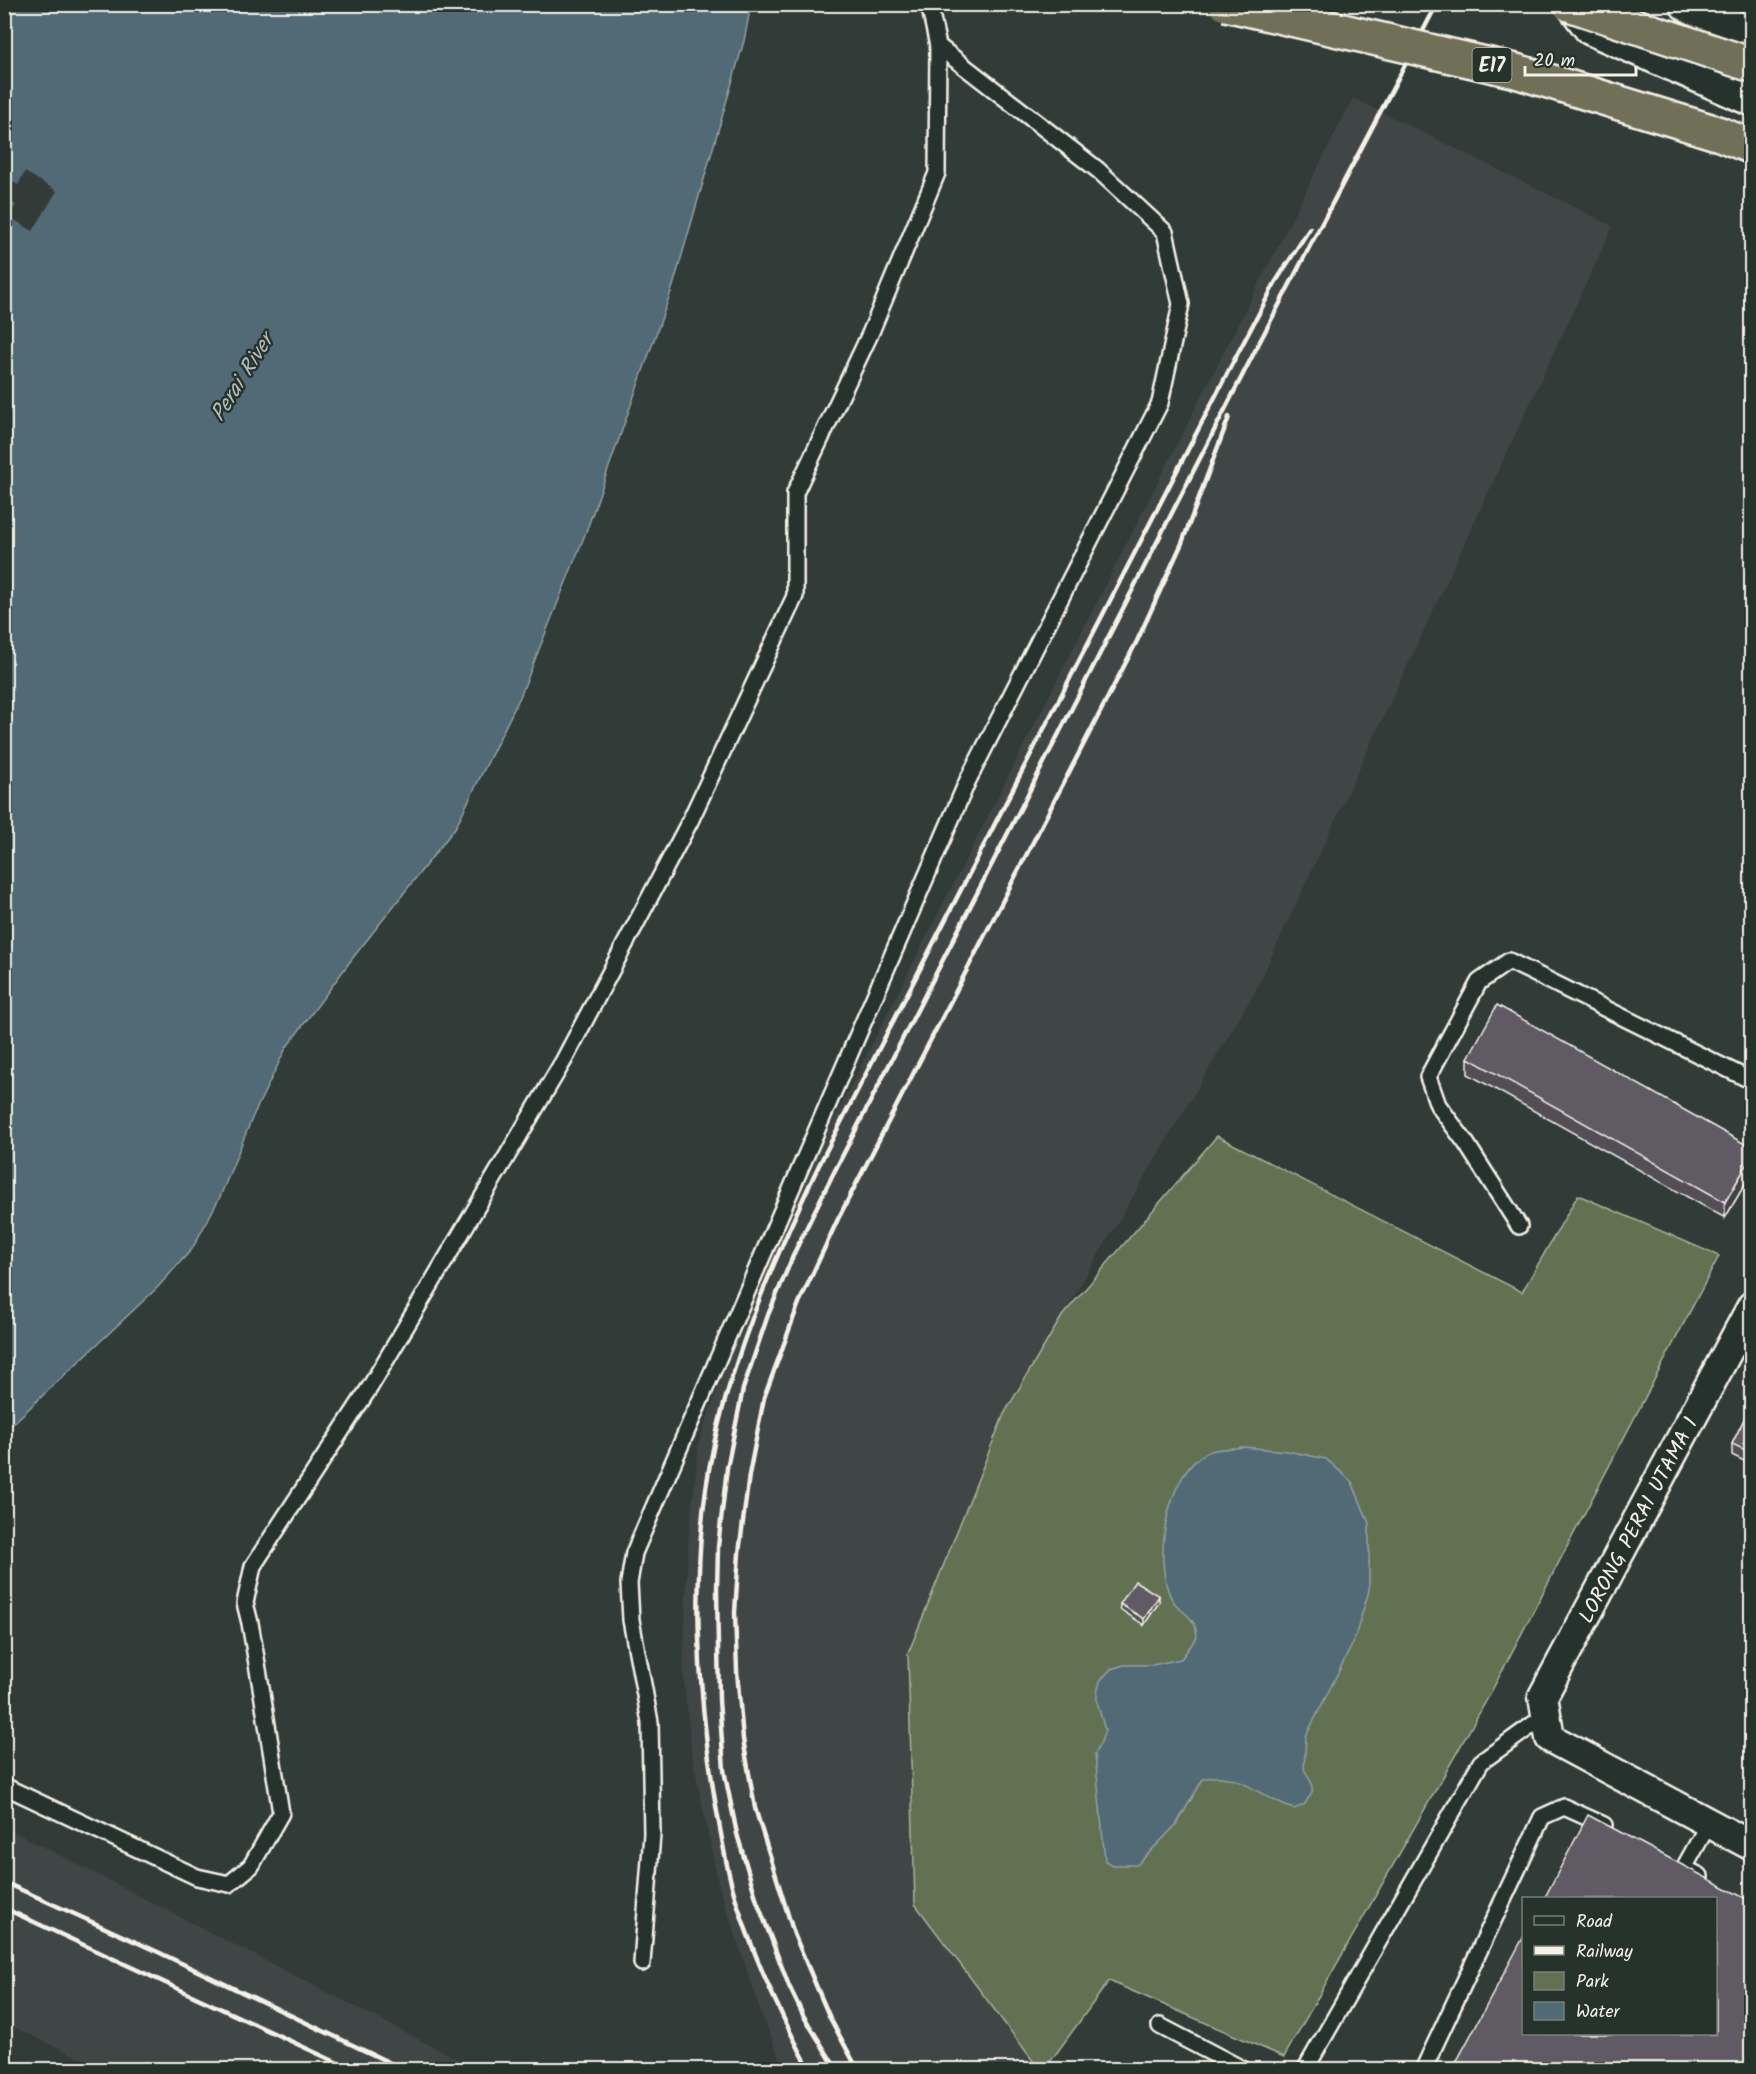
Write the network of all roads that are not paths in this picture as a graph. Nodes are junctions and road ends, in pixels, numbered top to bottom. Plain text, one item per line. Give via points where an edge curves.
1 (929, 4) edge
2 (1226, 4) edge
3 (1571, 4) edge
4 (1687, 4) edge
5 (1752, 36) edge
6 (938, 46) junction
7 (1752, 65) edge
8 (1752, 99) edge
9 (1752, 147) edge
10 (1752, 1081) edge
11 (1519, 1226) dead end
12 (1752, 1306) edge
13 (1548, 1727) junction
14 (4, 1786) edge
15 (1709, 1823) junction
16 (1616, 1831) edge
17 (1752, 1846) edge
18 (1713, 1882) edge
19 (642, 1963) dead end
20 (1160, 2026) dead end
21 (1244, 2070) edge
22 (1305, 2070) edge
23 (1423, 2070) edge

1 - 6 lane
2 - 9 highway, E17, bridge via 1516,71
3 - 7 highway, bridge
3 - 8 street via 1591,28
4 - 5 street
6 - 14 lane via 937,173 870,334 795,493 795,596 690,821 564,1060 370,1387 253,1566 245,1603 281,1813 251,1866 229,1884 197,1877
6 - 19 lane via 1098,170 1165,232 1181,304 1161,403 968,780 634,1553 629,1583 631,1620 651,1733 652,1834
10 - 11 lane via 1509,961 1479,982 1428,1077 1438,1105
12 - 13 street, LORONG PERAI UTAMA 1 via 1543,1696
13 - 15 street
13 - 22 lane via 1481,1762
15 - 17 street
15 - 18 lane via 1679,1865
16 - 23 lane via 1564,1807 1542,1817
20 - 21 lane

